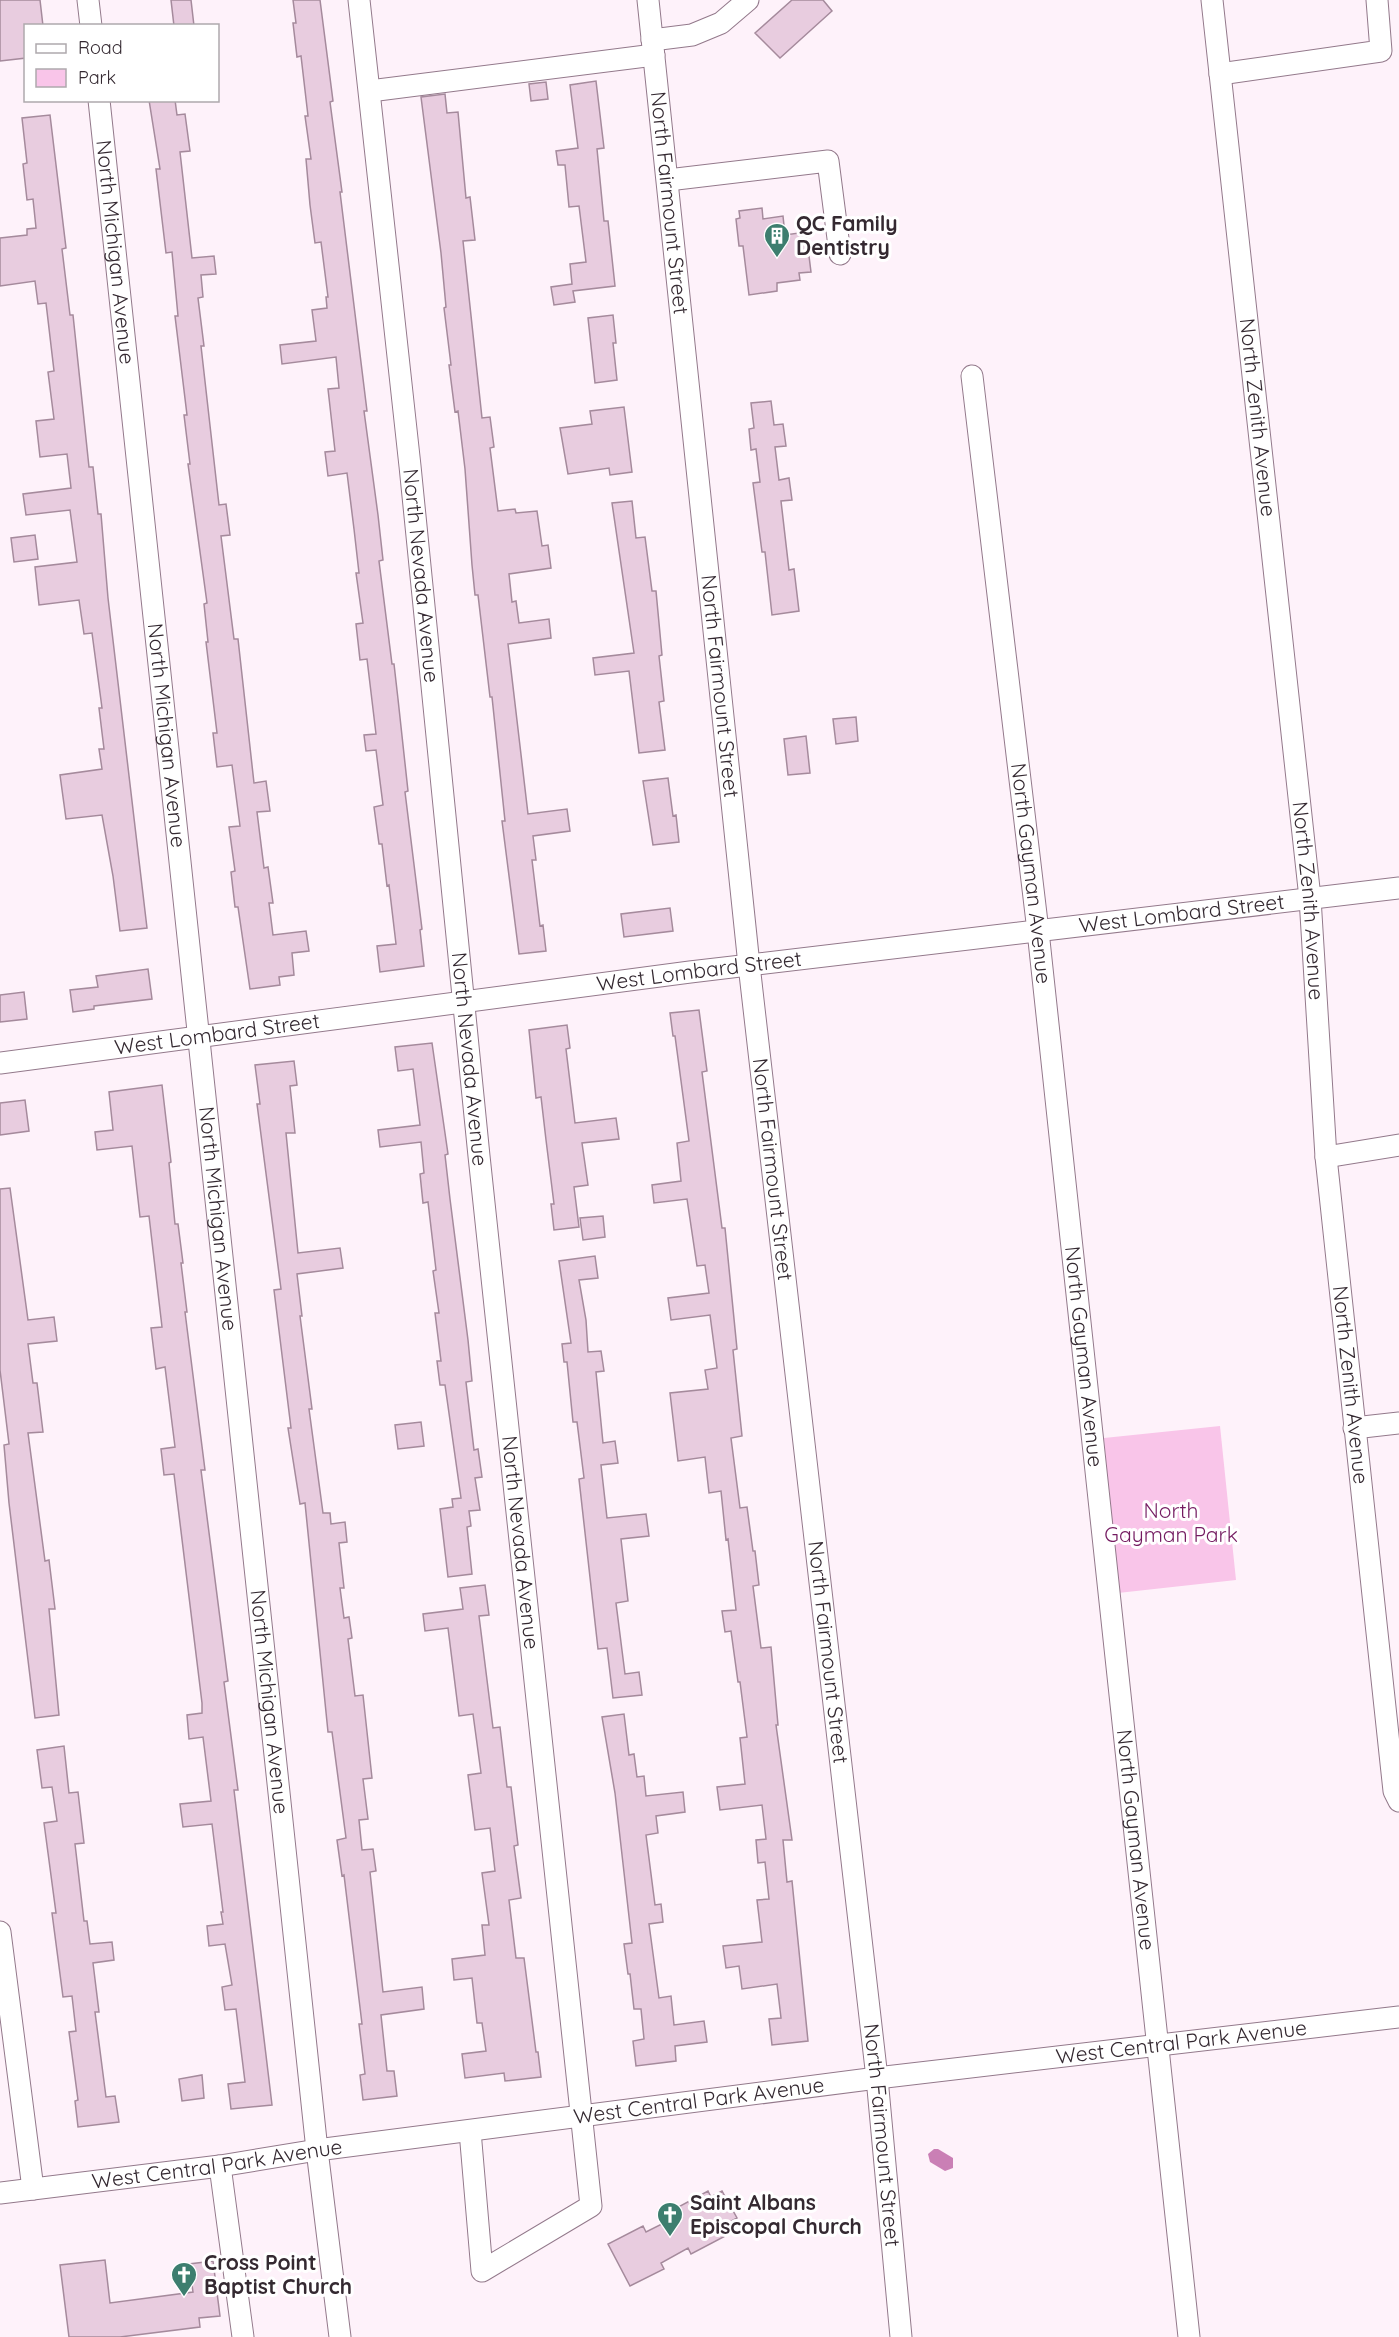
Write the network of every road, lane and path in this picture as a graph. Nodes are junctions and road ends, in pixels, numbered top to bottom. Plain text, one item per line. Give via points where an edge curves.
1 (88, 0) edge
2 (359, 0) edge
3 (648, 0) edge
4 (748, 0) edge
5 (1212, 0) edge
6 (1377, 0) edge
7 (91, 24) edge
8 (653, 48) junction
9 (1220, 74) junction
10 (370, 92) junction
11 (99, 102) edge
12 (668, 180) junction
13 (840, 254) dead end
14 (972, 376) dead end
15 (1399, 888) edge
16 (1310, 898) junction
17 (1038, 931) junction
18 (749, 965) junction
19 (464, 1001) junction
20 (199, 1037) junction
21 (0, 1063) edge
22 (1399, 1145) edge
23 (1326, 1157) junction
24 (1399, 1423) edge
25 (1354, 1428) junction
26 (1399, 1801) edge
27 (0, 1932) edge
28 (1399, 2017) edge
29 (1159, 2045) junction
30 (877, 2078) junction
31 (583, 2117) junction
32 (470, 2131) junction
33 (317, 2150) junction
34 (220, 2166) junction
35 (33, 2189) junction
36 (0, 2193) edge
37 (243, 2337) edge
38 (340, 2337) edge
39 (901, 2337) edge
40 (1189, 2337) edge

1 - 7 street
2 - 10 street, North Nevada Avenue
3 - 8 street, North Fairmount Street
4 - 8 street via 721,23
5 - 9 street, North Zenith Avenue
6 - 9 street via 1381,51
8 - 10 street
8 - 12 street, North Fairmount Street
9 - 16 street, North Zenith Avenue
10 - 19 street, North Nevada Avenue
11 - 20 street, North Michigan Avenue
12 - 13 street via 828,161
12 - 18 street, North Fairmount Street
14 - 17 street, North Gayman Avenue
15 - 16 street, West Lombard Street
16 - 17 street, West Lombard Street
16 - 23 street, North Zenith Avenue
17 - 18 street, West Lombard Street
17 - 29 street, North Gayman Avenue
18 - 19 street, West Lombard Street
18 - 30 street, North Fairmount Street
19 - 20 street, West Lombard Street
19 - 31 street, North Nevada Avenue
20 - 21 street, West Lombard Street
20 - 33 street, North Michigan Avenue
22 - 23 street
23 - 25 street, North Zenith Avenue
24 - 25 street
25 - 26 street, North Zenith Avenue via 1394,1791
27 - 35 street
28 - 29 street, West Central Park Avenue
29 - 30 street, West Central Park Avenue
29 - 40 street, North Gayman Avenue
30 - 31 street, West Central Park Avenue
30 - 39 street, North Fairmount Street
31 - 32 street, West Central Park Avenue
31 - 32 street, North Nevada Avenue via 591,2206 482,2271
32 - 33 street, West Central Park Avenue
33 - 34 street, West Central Park Avenue
33 - 38 street, North Michigan Avenue
34 - 35 street, West Central Park Avenue
34 - 37 street
35 - 36 street, West Central Park Avenue

